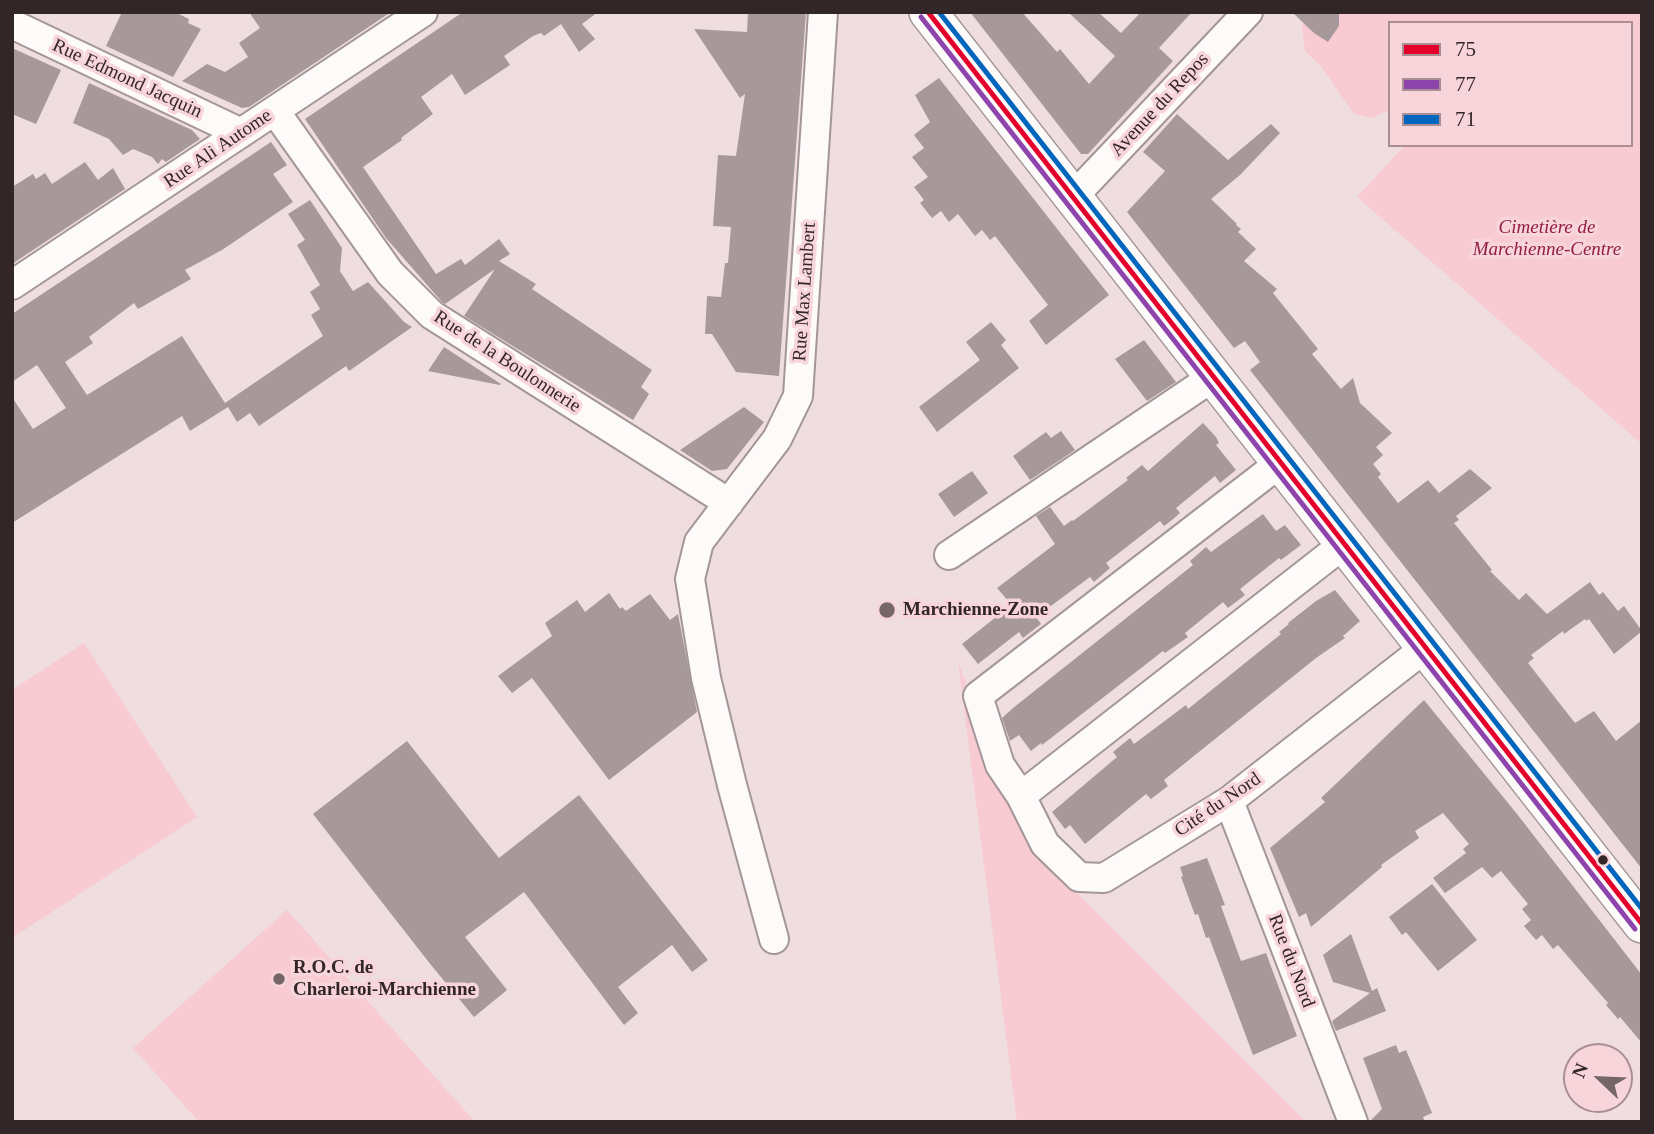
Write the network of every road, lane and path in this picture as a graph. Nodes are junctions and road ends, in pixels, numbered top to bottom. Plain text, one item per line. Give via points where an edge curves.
1 (423, 12) edge
2 (823, 12) edge
3 (928, 12) edge
4 (1248, 12) edge
5 (12, 24) edge
6 (275, 111) junction
7 (241, 133) junction
8 (1073, 197) junction
9 (12, 285) edge
10 (1213, 377) junction
11 (1280, 463) junction
12 (729, 503) junction
13 (1344, 544) junction
14 (949, 555) dead end
15 (1425, 648) junction
16 (1021, 796) junction
17 (1229, 801) junction
18 (1642, 924) edge
19 (774, 939) dead end
20 (1353, 1122) edge

1 - 6 street, Rue Ali Autome
2 - 12 street, Rue Max Lambert via 798,396 777,439
3 - 8 main road
4 - 8 street, Avenue du Repos
5 - 7 street, Rue Edmond Jacquin
6 - 7 street, Rue Ali Autome
6 - 12 street, Rue de la Boulonnerie via 390,272 432,315
7 - 9 street, Rue Ali Autome
8 - 10 main road
10 - 11 main road
10 - 14 street
11 - 13 main road
11 - 16 street, Cité du Nord via 978,696 1000,765
12 - 19 street, Rue Max Lambert via 699,542 690,579 706,678
13 - 15 main road
13 - 16 street
15 - 17 street, Cité du Nord
15 - 18 main road
16 - 17 street, Cité du Nord via 1045,844 1079,877 1104,878
17 - 20 street, Rue du Nord

